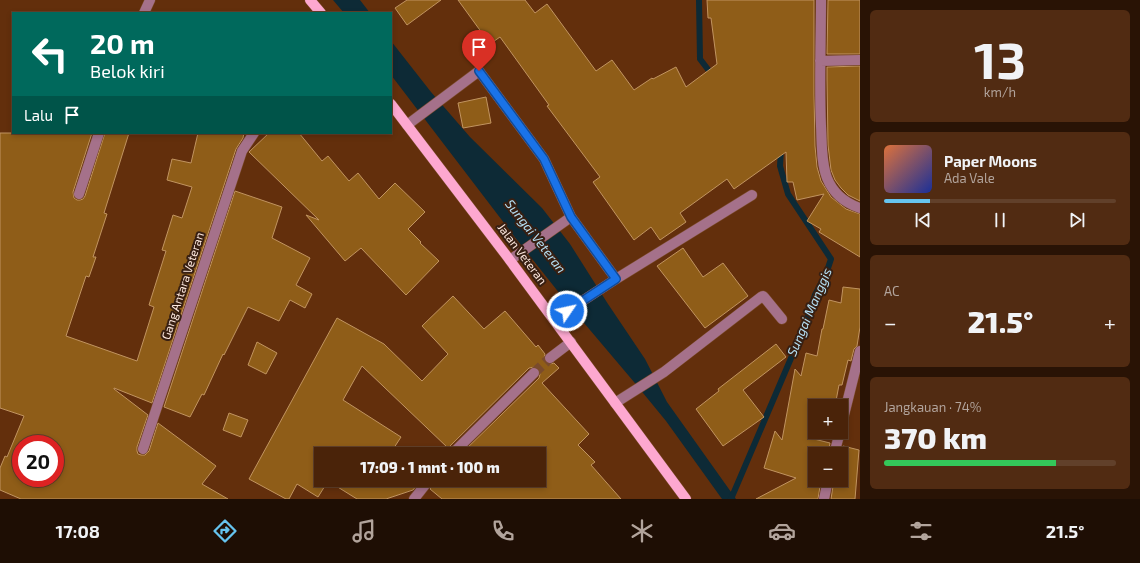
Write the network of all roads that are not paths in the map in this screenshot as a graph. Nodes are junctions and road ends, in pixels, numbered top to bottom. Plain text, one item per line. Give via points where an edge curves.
1 (150, 0) edge
2 (310, 0) edge
3 (821, 0) edge
4 (144, 12) edge
5 (320, 12) edge
6 (860, 60) edge
7 (820, 61) junction
8 (392, 105) edge
9 (407, 125) junction
10 (99, 134) edge
11 (253, 134) edge
12 (79, 194) dead end
13 (752, 195) dead end
14 (860, 208) edge
15 (571, 217) junction
16 (510, 260) junction
17 (613, 281) junction
18 (782, 319) dead end
19 (561, 329) junction
20 (571, 342) junction
21 (860, 351) edge
22 (550, 358) tunnel mouth
23 (534, 373) tunnel mouth
24 (848, 399) edge
25 (615, 403) junction
26 (459, 447) edge
27 (143, 449) dead end
28 (423, 487) edge
29 (827, 487) edge
30 (414, 499) edge
31 (686, 499) edge
32 (824, 499) edge

1 - 4 street
2 - 5 main road
3 - 7 street
6 - 7 street
7 - 14 street via 822,154 827,178 843,200
8 - 9 main road, Jalan Veteran
9 - 15 street via 479,71 544,159
9 - 16 main road, Jalan Veteran
10 - 12 street
11 - 27 street, Gang Antara Veteran via 242,151
13 - 17 street
15 - 16 street
15 - 17 street
16 - 19 main road, Jalan Veteran
17 - 19 street via 567,311
18 - 25 street via 764,297 761,297 664,372
19 - 20 main road, Jalan Veteran
20 - 22 street
20 - 25 main road, Jalan Veteran
21 - 24 street
23 - 26 street
25 - 31 main road, Jalan Veteran
28 - 30 street
29 - 32 street

